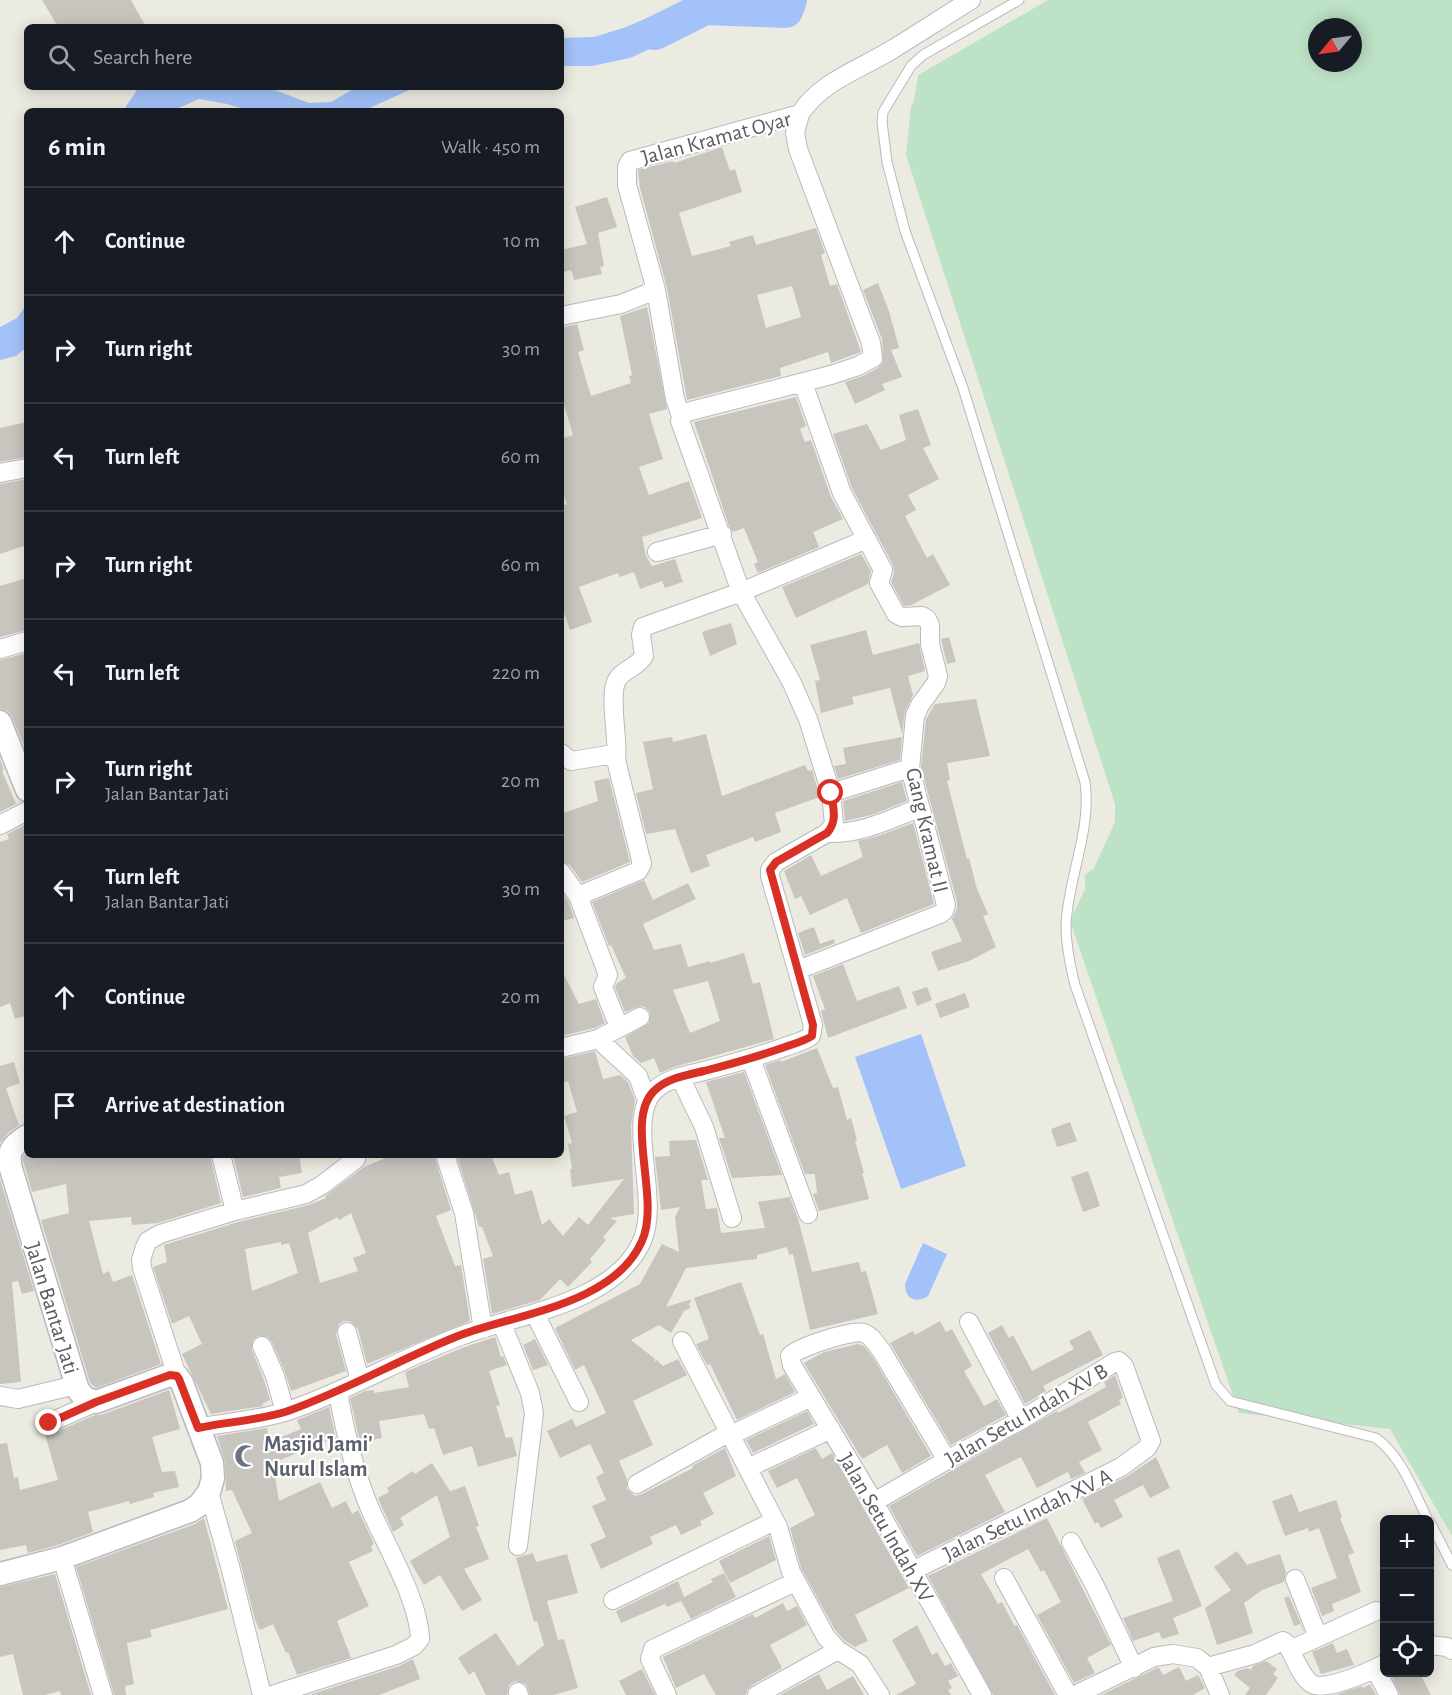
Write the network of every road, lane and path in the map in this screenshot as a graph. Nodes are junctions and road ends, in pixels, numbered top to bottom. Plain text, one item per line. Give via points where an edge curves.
1 (971, 0) edge
2 (1019, 0) edge
3 (800, 114) junction
4 (656, 291) junction
5 (564, 315) edge
6 (803, 383) junction
7 (681, 416) junction
8 (24, 469) edge
9 (0, 473) edge
10 (722, 534) junction
11 (867, 539) junction
12 (657, 552) dead end
13 (741, 592) junction
14 (24, 642) edge
15 (0, 649) edge
16 (0, 722) edge
17 (564, 755) edge
18 (615, 760) junction
19 (910, 768) junction
20 (24, 782) edge
21 (831, 793) junction
22 (920, 808) junction
23 (24, 813) edge
24 (0, 825) edge
25 (827, 833) junction
26 (564, 876) edge
27 (578, 896) junction
28 (798, 970) junction
29 (640, 1017) dead end
30 (618, 1027) junction
31 (598, 1039) junction
32 (564, 1047) edge
33 (751, 1059) junction
34 (680, 1077) junction
35 (648, 1098) junction
36 (13, 1145) edge
37 (222, 1158) edge
38 (356, 1158) edge
39 (446, 1158) edge
40 (235, 1211) junction
41 (808, 1214) dead end
42 (732, 1218) dead end
43 (535, 1314) junction
44 (969, 1322) dead end
45 (502, 1324) junction
46 (483, 1329) junction
47 (347, 1332) dead end
48 (682, 1341) dead end
49 (262, 1346) dead end
50 (177, 1376) junction
51 (360, 1381) junction
52 (76, 1384) junction
53 (338, 1392) junction
54 (0, 1396) edge
55 (812, 1397) junction
56 (96, 1402) junction
57 (579, 1402) dead end
58 (285, 1412) junction
59 (1022, 1420) junction
60 (49, 1423) dead end
61 (198, 1428) junction
62 (831, 1429) junction
63 (730, 1434) junction
64 (1140, 1454) joint
65 (947, 1460) junction
66 (748, 1468) junction
67 (637, 1484) dead end
68 (210, 1492) junction
69 (874, 1502) junction
70 (1426, 1515) edge
71 (774, 1521) junction
72 (1434, 1531) edge
73 (1071, 1542) dead end
74 (518, 1546) dead end
75 (62, 1558) junction
76 (1452, 1565) edge
77 (912, 1571) junction
78 (0, 1574) edge
79 (1004, 1578) dead end
80 (1295, 1580) dead end
81 (795, 1582) junction
82 (613, 1600) dead end
83 (1376, 1611) dead end
84 (1318, 1637) junction
85 (1434, 1645) edge
86 (838, 1650) junction
87 (1290, 1650) junction
88 (1452, 1650) edge
89 (1208, 1666) junction
90 (1380, 1667) edge
91 (1134, 1668) junction
92 (1383, 1677) edge
93 (103, 1695) edge
94 (262, 1695) edge
95 (272, 1695) edge
96 (667, 1695) edge
97 (757, 1695) edge
98 (880, 1695) edge
99 (982, 1695) edge
100 (1068, 1695) edge
101 (1075, 1695) edge
102 (1220, 1695) edge
103 (1389, 1695) edge

1 - 3 street, Jalan Kramat Oyar via 891,51 839,78 809,100
2 - 70 lane via 923,55 911,66 891,98 882,122 887,162 905,231 963,388 1085,782 1086,808 1066,923 1075,985 1221,1393 1230,1401 1376,1438 1396,1458
3 - 4 street, Jalan Kramat Oyar via 630,161 627,185
3 - 6 street via 795,133 798,149 874,355 870,362
4 - 5 street via 621,304
4 - 7 street
6 - 7 street
6 - 11 street, Gang Kramat II via 842,493
7 - 10 street
8 - 9 street
10 - 12 street
10 - 13 street
11 - 13 street
11 - 19 street, Gang Kramat II via 884,570 879,583 896,614 922,616 930,625 938,676 915,716
13 - 18 street via 643,627 645,656 623,672 612,693 618,747
13 - 21 street via 801,700
14 - 15 street
16 - 20 street
17 - 18 street via 571,761 608,755
18 - 27 street via 642,864 638,871
19 - 21 street
19 - 22 street, Gang Kramat II
21 - 25 street via 834,824
22 - 25 street via 861,830
22 - 28 street, Gang Kramat II via 944,911
23 - 24 street
25 - 28 street via 776,862 770,870
26 - 27 street
27 - 30 street via 608,975 603,987
28 - 33 street via 813,1025 812,1036
29 - 30 street
30 - 31 street
31 - 32 street
31 - 35 street via 638,1076
33 - 34 street
33 - 41 street
34 - 35 street via 659,1086
34 - 42 street via 704,1127
35 - 43 street via 642,1129 649,1206 643,1240 633,1258 600,1285
36 - 52 street, Jalan Bantar Jati via 11,1169
37 - 40 street
38 - 40 street via 306,1194
39 - 46 street via 464,1213
40 - 50 street via 160,1234 148,1241 142,1252 142,1268
43 - 45 street
43 - 57 street
44 - 59 street
45 - 46 street
45 - 74 street via 530,1393 534,1413
46 - 51 street via 441,1343
47 - 51 street
48 - 63 street
49 - 58 street
50 - 56 street via 170,1375
50 - 61 street
51 - 53 street
52 - 54 street via 18,1399
52 - 56 street, Jalan Bantar Jati via 85,1398
53 - 58 street
53 - 95 street via 353,1462 416,1613 420,1639 396,1655
55 - 62 street, Jalan Setu Indah XV
55 - 63 street
55 - 65 street, Jalan Setu Indah XV via 790,1356 796,1350 860,1332 881,1350
56 - 60 street
58 - 61 street
59 - 64 street, Jalan Setu Indah XV B via 1119,1361 1151,1441
59 - 65 street, Jalan Setu Indah XV B
61 - 68 street via 212,1463
62 - 66 street
62 - 69 street, Jalan Setu Indah XV
63 - 66 street
63 - 67 street
64 - 77 street, Jalan Setu Indah XV A
65 - 69 street, Jalan Setu Indah XV B
66 - 71 street
68 - 75 street via 190,1511
68 - 94 street
69 - 77 street, Jalan Setu Indah XV
71 - 81 street
71 - 82 street
72 - 76 lane
73 - 91 street
75 - 78 street
75 - 93 street
77 - 99 street, Jalan Setu Indah XV
79 - 100 street
80 - 84 street
81 - 86 street via 826,1637
81 - 96 street via 653,1649 650,1659
83 - 84 street
84 - 87 street
85 - 88 street
86 - 97 street
86 - 98 street via 860,1664
87 - 89 street via 1283,1641 1255,1654
87 - 90 street via 1304,1675 1320,1686
89 - 91 street via 1197,1658 1173,1654 1154,1657
89 - 102 street
91 - 101 street
92 - 103 street

